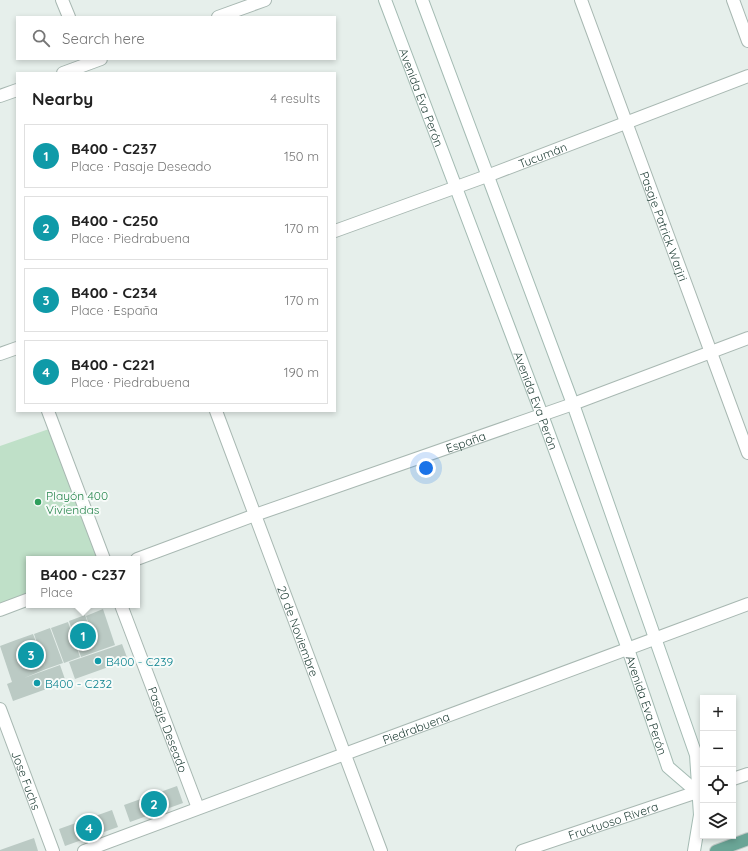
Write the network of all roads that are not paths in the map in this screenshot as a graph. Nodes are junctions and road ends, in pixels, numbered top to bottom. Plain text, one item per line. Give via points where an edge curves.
1 (62, 0) edge
2 (265, 0) edge
3 (385, 0) edge
4 (422, 0) edge
5 (581, 0) edge
6 (733, 0) edge
7 (68, 16) edge
8 (221, 16) edge
9 (748, 41) edge
10 (99, 60) edge
11 (86, 66) edge
12 (66, 72) edge
13 (748, 76) edge
14 (16, 90) edge
15 (0, 96) edge
16 (626, 122) junction
17 (487, 176) junction
18 (455, 188) junction
19 (336, 231) edge
20 (748, 338) edge
21 (16, 348) edge
22 (710, 351) junction
23 (0, 354) edge
24 (573, 404) junction
25 (48, 412) edge
26 (216, 412) edge
27 (542, 415) junction
28 (748, 453) edge
29 (255, 515) junction
30 (103, 556) edge
31 (140, 558) edge
32 (26, 600) edge
33 (748, 604) edge
34 (122, 608) edge
35 (0, 610) edge
36 (655, 639) junction
37 (628, 649) junction
38 (0, 709) edge
39 (346, 755) junction
40 (748, 774) edge
41 (736, 778) edge
42 (700, 791) edge
43 (700, 803) edge
44 (198, 808) junction
45 (748, 839) edge
46 (53, 851) edge
47 (84, 851) edge
48 (381, 851) edge
49 (522, 851) edge
50 (694, 851) edge
51 (716, 851) edge

1 - 7 street
2 - 8 street
3 - 18 street, Avenida Eva Perón
4 - 17 street
5 - 16 street, Pasaje Patrick Warjri
6 - 9 street
10 - 11 street
11 - 12 street
13 - 16 street, Tucumán
14 - 15 street
16 - 17 street, Tucumán
16 - 22 street, Pasaje Patrick Warjri
17 - 18 street, Tucumán
17 - 24 street
18 - 19 street, Tucumán
18 - 27 street, Avenida Eva Perón
20 - 22 street, España
21 - 23 street
22 - 24 street, España
22 - 28 street, Pasaje Patrick Warjri
24 - 27 street, España
24 - 36 street
25 - 30 street
26 - 29 street, 20 de Noviembre
27 - 29 street, España
27 - 37 street, Avenida Eva Perón
29 - 31 street, España
29 - 39 street, 20 de Noviembre
32 - 35 street
33 - 36 street, Piedrabuena
34 - 44 street, Pasaje Deseado
36 - 37 street, Piedrabuena
36 - 42 street via 696,755
37 - 39 street, Piedrabuena
37 - 42 street, Avenida Eva Perón via 668,767
38 - 46 street, Jose Fuchs
39 - 44 street, Piedrabuena
39 - 48 street, 20 de Noviembre
40 - 41 street
42 - 49 street, Fructuoso Rivera
43 - 50 street
44 - 47 street, Piedrabuena
45 - 51 main road

